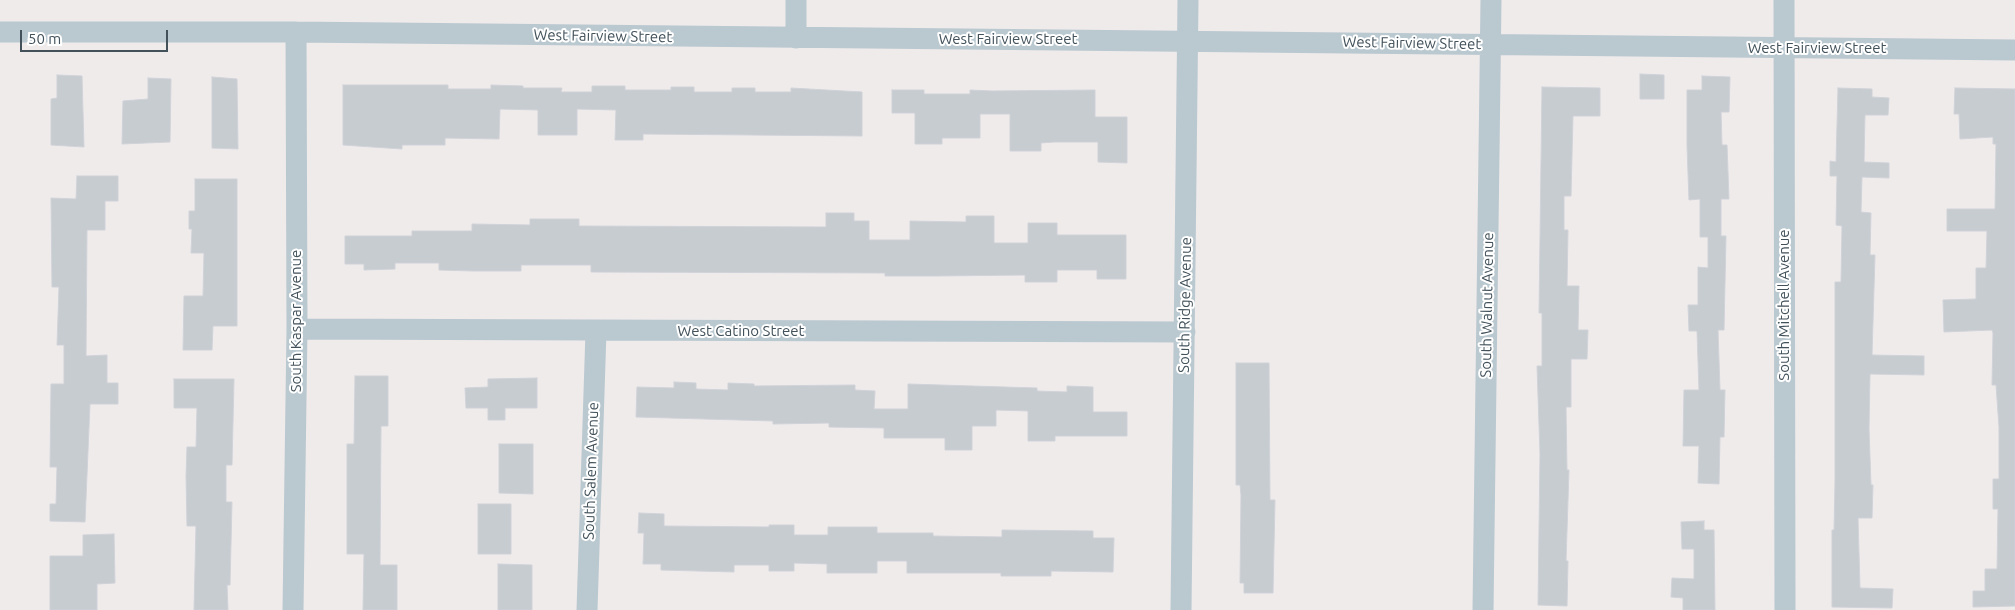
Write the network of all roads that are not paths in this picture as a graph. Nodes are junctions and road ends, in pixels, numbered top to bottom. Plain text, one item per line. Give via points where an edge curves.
1 (796, 0) edge
2 (1188, 0) edge
3 (1491, 0) edge
4 (1784, 0) edge
5 (0, 32) edge
6 (296, 32) junction
7 (796, 38) junction
8 (1188, 40) junction
9 (1491, 45) junction
10 (1784, 48) junction
11 (2015, 50) edge
12 (297, 329) junction
13 (596, 331) junction
14 (1185, 332) junction
15 (293, 610) edge
16 (587, 610) edge
17 (1181, 610) edge
18 (1483, 610) edge
19 (1785, 610) edge

1 - 7 street
2 - 8 street, South Ridge Avenue
3 - 9 street, South Walnut Avenue
4 - 10 street, South Mitchell Avenue
5 - 6 street, West Fairview Street
6 - 7 street, West Fairview Street
6 - 12 street, South Kaspar Avenue
7 - 8 street, West Fairview Street
8 - 9 street, West Fairview Street
8 - 14 street, South Ridge Avenue
9 - 10 street, West Fairview Street
9 - 18 street, South Walnut Avenue
10 - 11 street, West Fairview Street
10 - 19 street, South Mitchell Avenue
12 - 13 street, West Catino Street
12 - 15 street, South Kaspar Avenue
13 - 14 street, West Catino Street
13 - 16 street, South Salem Avenue
14 - 17 street, South Ridge Avenue

